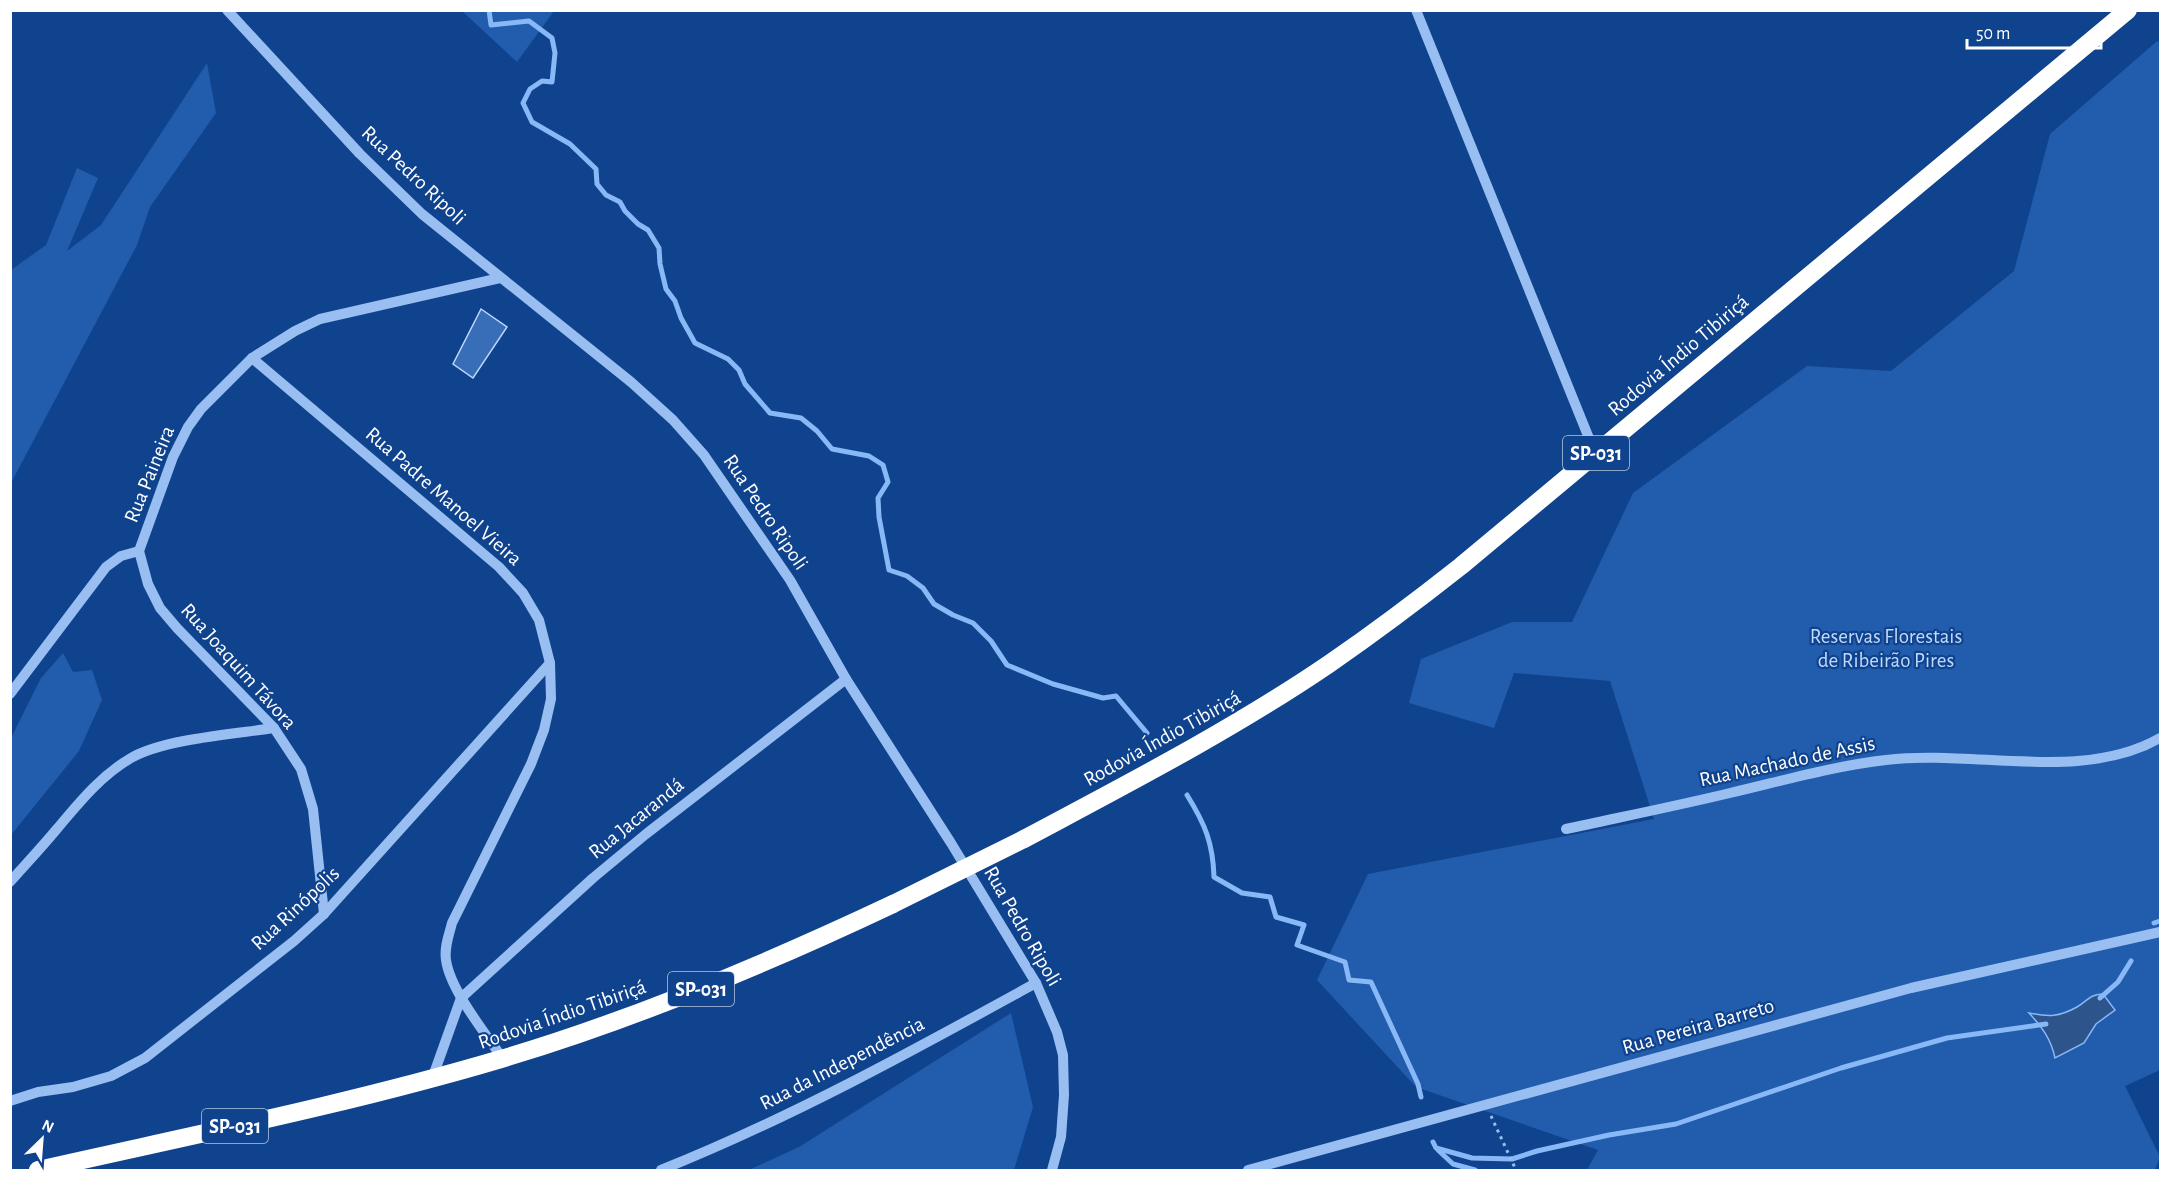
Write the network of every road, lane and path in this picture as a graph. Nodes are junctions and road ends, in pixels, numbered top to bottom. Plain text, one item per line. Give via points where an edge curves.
1 (227, 10) edge
2 (1416, 10) edge
3 (2128, 10) edge
4 (500, 278) junction
5 (252, 358) junction
6 (1595, 453) junction
7 (140, 551) junction
8 (550, 663) junction
9 (846, 679) junction
10 (10, 694) edge
11 (274, 728) junction
12 (2160, 738) edge
13 (1566, 829) dead end
14 (10, 882) edge
15 (324, 914) junction
16 (2160, 932) edge
17 (1036, 983) junction
18 (461, 998) junction
19 (503, 1059) junction
20 (432, 1079) junction
21 (10, 1101) edge
22 (1486, 1106) junction
23 (38, 1170) edge
24 (661, 1170) edge
25 (1052, 1170) edge
26 (1248, 1170) edge
27 (1516, 1170) edge

1 - 4 street, Rua Pedro Ripoli via 360,154 422,214
2 - 6 street
3 - 6 highway, Rodovia Índio Tibiriçá / SP-031
4 - 5 street, Rua Paineira via 320,319
4 - 9 street, Rua Pedro Ripoli via 631,382 704,455 790,580
5 - 7 street, Rua Paineira via 188,427 173,457
5 - 8 street, Rua Padre Manoel Vieira via 499,567 523,593 539,620
6 - 19 highway, Rodovia Índio Tibiriçá / SP-031, bridge via 1461,566 1328,665 1160,767 1024,839 795,951 627,1018
7 - 10 street, Rua Paineira via 121,556 106,567
7 - 11 street, Rua Joaquim Távora via 148,584 160,608
8 - 15 street, Rua Rinópolis
8 - 18 street, Rua Padre Manoel Vieira via 551,699 544,730 452,923 446,962
9 - 17 street, Rua Pedro Ripoli
9 - 18 street, Rua Jacarandá via 628,849
11 - 14 street via 177,743 132,757 74,806
11 - 15 street, Rua Joaquim Távora via 308,787
12 - 13 street, Rua Machado de Assis via 2144,748 2092,759 1933,756 1877,761
15 - 21 street, Rua Rinópolis via 145,1058 111,1076
16 - 22 street, Rua Pereira Barreto via 1911,988
17 - 24 street, Rua da Independência via 904,1056 713,1149
17 - 25 street, Rua Pedro Ripoli via 1063,1055 1061,1137
18 - 19 street, Rua Padre Manoel Vieira
18 - 20 street
19 - 20 highway, Rodovia Índio Tibiriçá / SP-031
20 - 23 highway, Rodovia Índio Tibiriçá / SP-031 via 321,1108
22 - 26 street, Rua Pereira Barreto
22 - 27 path

